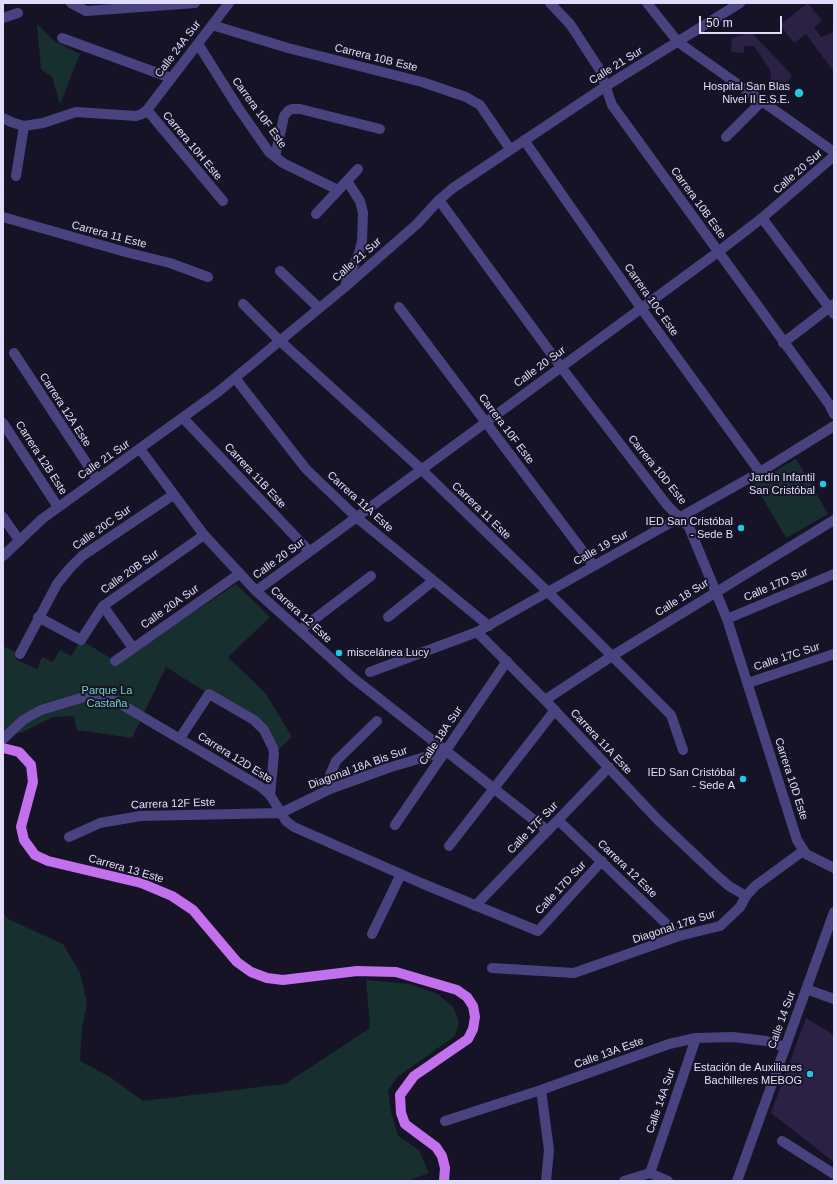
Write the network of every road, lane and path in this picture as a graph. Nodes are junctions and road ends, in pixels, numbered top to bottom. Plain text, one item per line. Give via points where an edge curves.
1 (71, 3) edge
2 (195, 3) edge
3 (229, 3) edge
4 (550, 3) edge
5 (647, 3) edge
6 (740, 3) edge
7 (18, 13) dead end
8 (3, 18) edge
9 (212, 25) junction
10 (62, 38) dead end
11 (678, 42) junction
12 (198, 44) junction
13 (172, 78) junction
14 (606, 86) junction
15 (762, 101) junction
16 (147, 110) junction
17 (3, 118) edge
18 (24, 126) junction
19 (380, 129) dead end
20 (726, 137) dead end
21 (524, 140) junction
22 (510, 149) junction
23 (834, 152) edge
24 (834, 156) edge
25 (275, 157) junction
26 (358, 169) dead end
27 (16, 176) dead end
28 (347, 181) junction
29 (338, 190) junction
30 (439, 200) junction
31 (223, 201) dead end
32 (316, 214) dead end
33 (3, 217) edge
34 (762, 218) junction
35 (718, 252) junction
36 (280, 271) dead end
37 (208, 277) dead end
38 (345, 287) junction
39 (243, 304) dead end
40 (399, 307) dead end
41 (320, 308) junction
42 (641, 308) junction
43 (832, 308) edge
44 (279, 340) junction
45 (783, 343) junction
46 (14, 353) dead end
47 (561, 367) junction
48 (235, 378) junction
49 (834, 414) edge
50 (183, 418) junction
51 (486, 422) junction
52 (3, 423) edge
53 (834, 426) edge
54 (140, 449) junction
55 (421, 469) junction
56 (760, 472) junction
57 (97, 479) junction
58 (173, 495) junction
59 (58, 507) junction
60 (3, 517) edge
61 (356, 517) junction
62 (681, 517) junction
63 (834, 520) edge
64 (204, 536) junction
65 (19, 540) junction
66 (309, 551) junction
67 (3, 556) edge
68 (594, 566) junction
69 (239, 574) junction
70 (834, 574) edge
71 (371, 576) dead end
72 (433, 581) junction
73 (717, 590) junction
74 (256, 591) junction
75 (548, 592) junction
76 (103, 606) junction
77 (38, 617) junction
78 (388, 617) dead end
79 (727, 619) junction
80 (489, 626) junction
81 (300, 630) junction
82 (477, 632) junction
83 (133, 648) junction
84 (20, 654) dead end
85 (834, 654) edge
86 (612, 656) junction
87 (115, 661) dead end
88 (507, 661) junction
89 (370, 672) dead end
90 (748, 683) junction
91 (545, 700) junction
92 (555, 710) junction
93 (378, 721) dead end
94 (180, 738) junction
95 (3, 739) edge
96 (3, 748) edge
97 (683, 750) dead end
98 (445, 751) junction
99 (609, 767) junction
100 (494, 788) junction
101 (330, 789) junction
102 (270, 795) junction
103 (281, 813) junction
104 (558, 820) junction
105 (395, 825) dead end
106 (548, 831) junction
107 (69, 837) dead end
108 (449, 846) dead end
109 (803, 851) junction
110 (602, 861) junction
111 (834, 868) edge
112 (401, 874) junction
113 (746, 896) junction
114 (475, 906) junction
115 (834, 912) edge
116 (538, 931) joint
117 (372, 934) dead end
118 (679, 936) junction
119 (492, 968) dead end
120 (806, 988) junction
121 (834, 999) edge
122 (696, 1038) junction
123 (785, 1047) junction
124 (541, 1090) junction
125 (445, 1121) dead end
126 (782, 1142) dead end
127 (650, 1173) junction
128 (834, 1174) edge
129 (444, 1181) edge
130 (546, 1181) edge
131 (624, 1181) edge
132 (668, 1181) edge
133 (736, 1181) edge

1 - 2 street via 86,11
3 - 9 street, Calle 24A Sur
4 - 14 street, Carrera 10B Este via 570,24 600,70
5 - 11 street
6 - 11 street, Calle 21 Sur
7 - 8 street
9 - 12 street, Calle 24A Sur
9 - 22 street, Carrera 10B Este via 288,48 422,82 466,97 480,105
10 - 13 street
11 - 14 street, Calle 21 Sur
11 - 15 street
12 - 13 street, Calle 24A Sur
12 - 25 street, Carrera 10F Este via 239,109
13 - 16 street, Calle 24A Sur
14 - 21 street, Calle 21 Sur
14 - 35 street, Carrera 10B Este via 612,105
15 - 20 street
15 - 23 street
16 - 18 street, Carrera 10H Este via 136,116 76,112 44,123
16 - 31 street, Carrera 10H Este
17 - 18 street, Carrera 10H Este
18 - 27 street
19 - 25 street via 292,109 284,116
21 - 22 street, Calle 21 Sur
21 - 42 street, Carrera 10C Este
22 - 30 street, Calle 21 Sur
24 - 34 street, Calle 20 Sur
25 - 29 street, Carrera 10F Este
26 - 28 street
28 - 29 street
28 - 38 street via 360,201 362,241
29 - 32 street
30 - 38 street, Calle 21 Sur via 417,224
30 - 47 street, Carrera 10D Este
33 - 37 street, Carrera 11 Este via 170,263
34 - 35 street, Calle 20 Sur
34 - 43 street
35 - 42 street, Calle 20 Sur
35 - 45 street, Carrera 10B Este
36 - 41 street
38 - 41 street, Calle 21 Sur
39 - 44 street, Carrera 11 Este
40 - 51 street, Carrera 10F Este
41 - 44 street, Calle 21 Sur
42 - 47 street, Calle 20 Sur
42 - 56 street, Carrera 10C Este
43 - 45 street
44 - 48 street, Calle 21 Sur
44 - 55 street, Carrera 11 Este
45 - 49 street, Carrera 10B Este
46 - 57 street, Carrera 12A Este
47 - 51 street, Calle 20 Sur
47 - 62 street, Carrera 10D Este via 667,505
48 - 50 street, Calle 21 Sur
48 - 61 street, Carrera 11A Este via 306,469
50 - 54 street, Calle 21 Sur
50 - 66 street, Carrera 11B Este
51 - 55 street, Calle 20 Sur
51 - 68 street, Carrera 10F Este
52 - 59 street, Carrera 12B Este
53 - 56 street, Calle 19 Sur
54 - 57 street, Calle 21 Sur
54 - 58 street, Carrera 12 Este
55 - 61 street, Calle 20 Sur
55 - 75 street, Carrera 11 Este
56 - 62 street, Calle 19 Sur
57 - 59 street, Calle 21 Sur
58 - 64 street, Carrera 12 Este
58 - 77 street, Calle 20C Sur via 76,562 57,584
59 - 65 street, Calle 21 Sur
60 - 65 street
61 - 66 street, Calle 20 Sur
61 - 72 street, Carrera 11A Este
62 - 68 street, Calle 19 Sur
62 - 73 street, Carrera 10D Este via 689,527
63 - 73 street, Calle 18 Sur
64 - 69 street, Carrera 12 Este
64 - 76 street, Calle 20B Sur
65 - 67 street, Calle 21 Sur
66 - 74 street, Calle 20 Sur
68 - 75 street, Calle 19 Sur
69 - 74 street, Carrera 12 Este
69 - 83 street, Calle 20A Sur
70 - 79 street, Calle 17D Sur
71 - 81 street
72 - 78 street
72 - 80 street, Carrera 11A Este
73 - 79 street, Carrera 10D Este
73 - 86 street, Calle 18 Sur
74 - 81 street, Carrera 12 Este
75 - 80 street, Calle 19 Sur
75 - 86 street, Carrera 11 Este
76 - 77 street, Calle 20B Sur via 81,640
76 - 83 street
77 - 84 street, Calle 20C Sur
79 - 90 street, Carrera 10D Este
80 - 82 street, Calle 19 Sur
81 - 98 street, Carrera 12 Este via 353,678
82 - 88 street, Carrera 11A Este
82 - 89 street, Calle 19 Sur
83 - 87 street, Calle 20A Sur
85 - 90 street, Calle 17C Sur
86 - 91 street, Calle 18 Sur
86 - 97 street, Carrera 11 Este via 671,715
88 - 91 street, Carrera 11A Este
88 - 98 street, Calle 18A Sur
90 - 109 street, Carrera 10D Este
91 - 92 street, Carrera 11A Este
92 - 99 street, Carrera 11A Este
92 - 100 street
93 - 101 street via 336,761 330,775
94 - 95 street, Carrera 12D Este via 115,700 97,695 85,696 32,715 15,726
94 - 102 street, Carrera 12D Este
94 - 102 street via 209,694 254,720 268,735 274,754
96 - 129 main road, Carrera 13 Este via 19,752 31,765 33,782 21,827 24,840 35,855 48,861 141,883 172,896 193,910 237,962 258,975 284,980 357,971 396,972 457,990 467,997 473,1006 474,1023 468,1039 414,1076 400,1095 401,1113 405,1124 436,1147 442,1156 445,1168
98 - 100 street, Carrera 12 Este
98 - 101 street, Diagonal 18A Bis Sur
98 - 105 street, Calle 18A Sur
99 - 104 street, Calle 17F Sur
99 - 113 street, Carrera 11A Este via 658,820 714,873
100 - 106 street, Carrera 12 Este
100 - 108 street
101 - 103 street, Diagonal 18A Bis Sur
102 - 103 street, Carrera 12D Este
103 - 107 street, Carrera 12F Este via 133,817 100,823
103 - 112 street, Carrera 12D Este via 294,827
104 - 106 street, Calle 17F Sur
104 - 110 street, Carrera 12 Este
106 - 114 street, Calle 17F Sur
109 - 111 street
109 - 113 street, Diagonal 17B Sur via 755,886
110 - 116 street, Calle 17D Sur
110 - 118 street, Carrera 12 Este
112 - 114 street, Carrera 12D Este
112 - 117 street
113 - 118 street, Diagonal 17B Sur via 740,907 720,926
114 - 116 street, Carrera 12D Este
115 - 120 street, Calle 14 Sur
118 - 119 street, Diagonal 17B Sur via 574,973
120 - 121 street
120 - 123 street, Calle 14 Sur
122 - 123 street, Calle 13A Este via 744,1038
122 - 124 street, Calle 13A Este via 669,1044
122 - 127 street, Calle 14A Sur
123 - 133 street, Calle 14 Sur
124 - 125 street, Calle 13A Este
124 - 130 street via 549,1150
126 - 128 street
127 - 131 street
127 - 132 street

